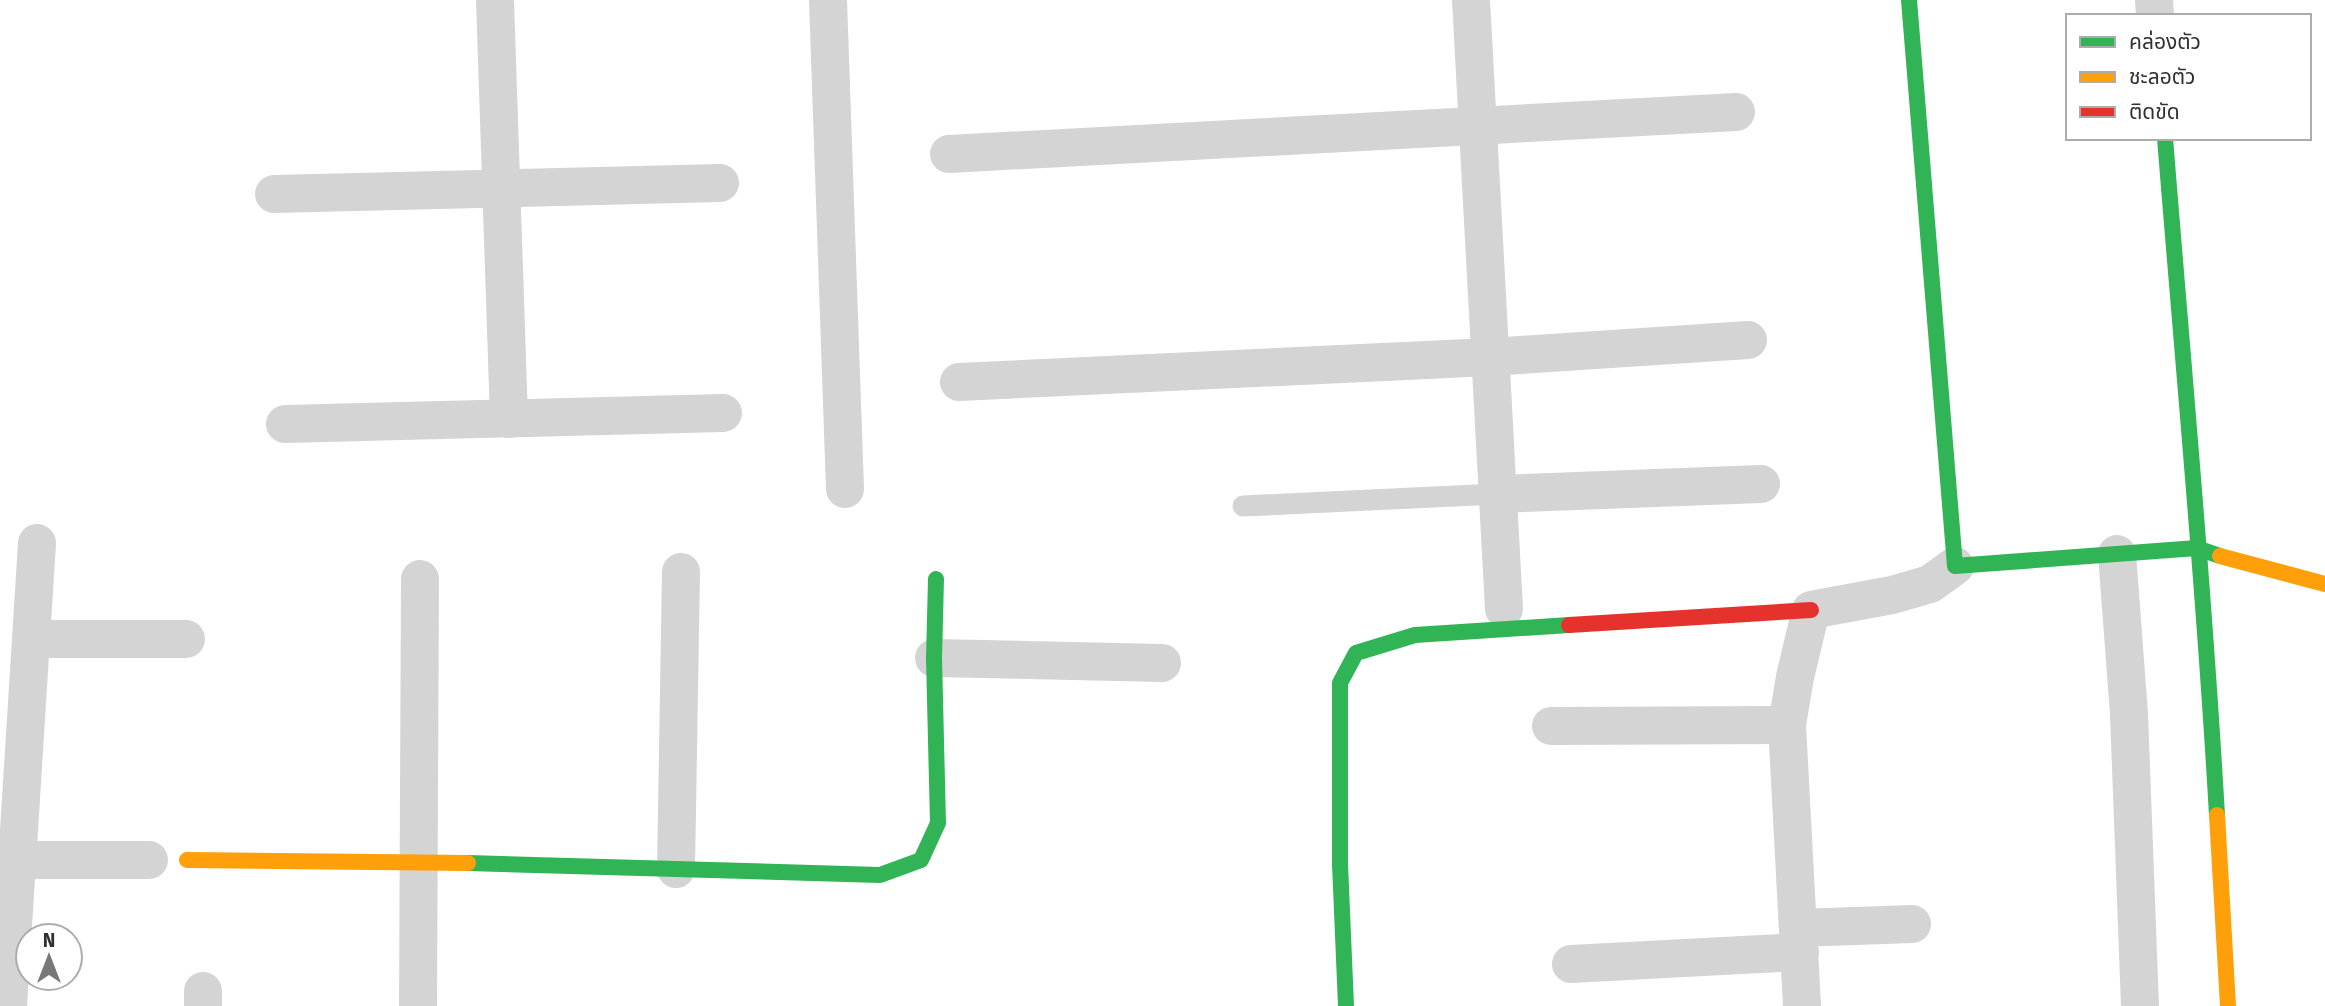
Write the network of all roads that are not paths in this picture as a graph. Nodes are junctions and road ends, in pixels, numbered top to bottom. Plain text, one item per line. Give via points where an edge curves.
1 (495, 0) edge
2 (828, 0) edge
3 (1471, 0) edge
4 (1909, 0) edge
5 (1735, 112) dead end
6 (1478, 127) junction
7 (2165, 140) edge
8 (949, 154) dead end
9 (720, 183) dead end
10 (501, 187) junction
11 (274, 194) dead end
12 (1748, 340) dead end
13 (1490, 357) junction
14 (959, 382) dead end
15 (723, 413) dead end
16 (509, 419) junction
17 (285, 424) dead end
18 (1761, 484) dead end
19 (845, 489) dead end
20 (1497, 494) junction
21 (1243, 506) dead end
22 (37, 543) dead end
23 (2197, 548) junction
24 (2117, 554) junction
25 (1955, 566) junction
26 (681, 572) dead end
27 (420, 579) dead end
28 (936, 579) dead end
29 (2325, 584) edge
30 (1504, 609) dead end
31 (1811, 610) junction
32 (31, 639) junction
33 (186, 639) dead end
34 (934, 658) junction
35 (1162, 663) dead end
36 (1787, 725) junction
37 (1551, 726) dead end
38 (16, 860) junction
39 (149, 860) dead end
40 (187, 860) dead end
41 (418, 862) junction
42 (676, 869) junction
43 (1912, 924) dead end
44 (1799, 940) junction
45 (1572, 964) dead end
46 (8, 1006) edge
47 (418, 1006) edge
48 (1346, 1006) edge
49 (1802, 1006) edge
50 (2140, 1006) edge
51 (2228, 1006) edge

1 - 10 street
2 - 19 street
3 - 6 street
4 - 25 street
5 - 6 street
6 - 8 street
6 - 13 street
7 - 23 street
9 - 10 street
10 - 11 street
10 - 16 street
12 - 13 street
13 - 14 street
13 - 20 street
15 - 16 street
16 - 17 street
18 - 20 street
20 - 21 lane
20 - 30 street
22 - 32 street
23 - 24 street
23 - 29 street
23 - 51 street
24 - 25 street
24 - 50 street via 2129,715
25 - 31 street via 1930,584
26 - 42 street
27 - 41 street
28 - 34 street
31 - 36 street
31 - 48 street via 1415,635 1356,653 1340,683
32 - 33 street
32 - 38 street
34 - 35 street
34 - 42 street via 938,823 921,860 880,876
36 - 37 street
36 - 44 street
38 - 39 street
38 - 46 street
40 - 41 street
41 - 42 street
41 - 47 street
43 - 44 street
44 - 45 street
44 - 49 street

